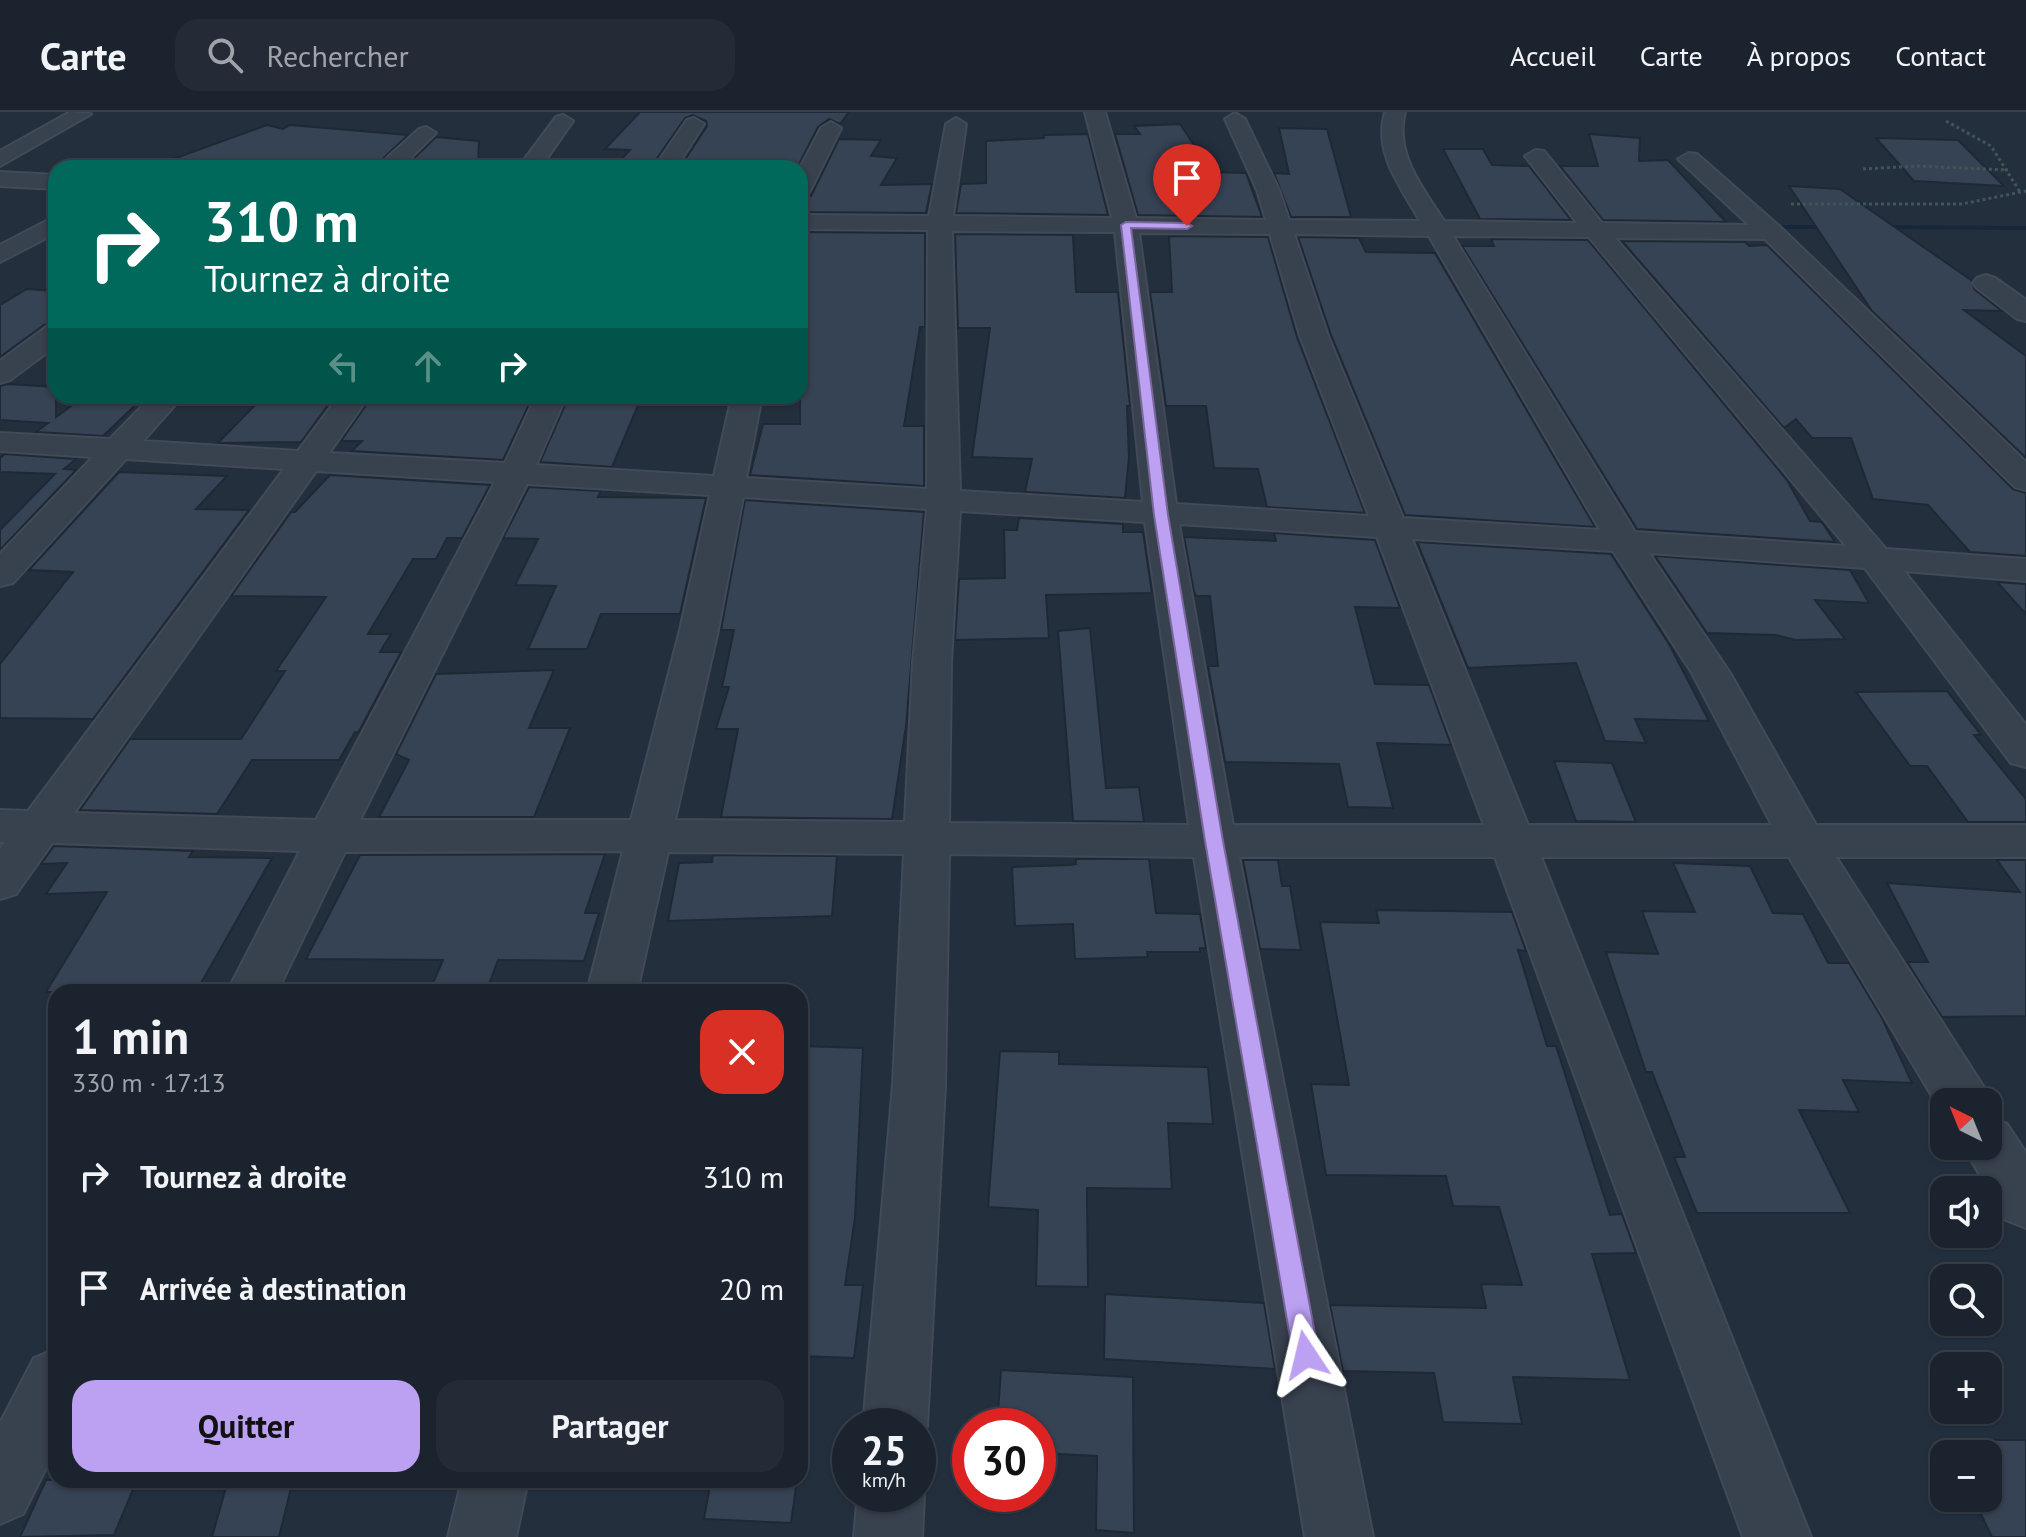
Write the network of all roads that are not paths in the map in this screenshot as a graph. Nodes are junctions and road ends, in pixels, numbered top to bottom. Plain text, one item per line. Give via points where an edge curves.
1 (1095, 112) edge
2 (1395, 112) edge
3 (81, 114) edge
4 (1235, 119) dead end
5 (563, 121) dead end
6 (694, 124) dead end
7 (956, 124) dead end
8 (831, 128) dead end
9 (426, 133) dead end
10 (1536, 156) dead end
11 (1689, 159) dead end
12 (0, 160) edge
13 (396, 160) edge
14 (535, 160) edge
15 (670, 160) edge
16 (808, 173) edge
17 (0, 179) edge
18 (48, 182) edge
19 (808, 222) edge
20 (940, 223) junction
21 (1126, 225) junction
22 (1281, 227) junction
23 (48, 228) edge
24 (1440, 231) junction
25 (1597, 232) junction
26 (1771, 232) junction
27 (0, 255) edge
28 (1986, 283) dead end
29 (2026, 313) edge
30 (48, 339) edge
31 (0, 374) edge
32 (161, 404) edge
33 (348, 404) edge
34 (547, 404) edge
35 (745, 404) edge
36 (0, 442) edge
37 (116, 452) junction
38 (304, 462) junction
39 (516, 474) junction
40 (2026, 480) edge
41 (727, 486) junction
42 (944, 501) junction
43 (1161, 515) junction
44 (1392, 530) junction
45 (1624, 542) junction
46 (1875, 558) junction
47 (2026, 570) edge
48 (0, 575) edge
49 (2026, 753) edge
50 (20, 826) edge
51 (330, 836) junction
52 (649, 837) junction
53 (928, 839) junction
54 (1510, 839) junction
55 (1214, 841) junction
56 (2026, 841) edge
57 (1803, 842) junction
58 (0, 882) edge
59 (256, 984) edge
60 (614, 984) edge
61 (1955, 1088) edge
62 (2000, 1160) edge
63 (2026, 1202) edge
64 (48, 1396) edge
65 (896, 1408) edge
66 (493, 1488) edge
67 (0, 1491) edge
68 (890, 1512) edge
69 (482, 1537) edge
70 (888, 1537) edge
71 (1339, 1537) edge
72 (1777, 1537) edge

1 - 21 street
2 - 24 street via 1396,161
3 - 12 street
4 - 22 street
5 - 14 street
6 - 15 street
7 - 20 street
8 - 16 street
9 - 13 street
10 - 25 street
11 - 26 street
17 - 18 street
19 - 20 street
20 - 21 street
20 - 42 street
21 - 22 street
21 - 43 street
22 - 24 street
22 - 44 street via 1314,336
23 - 27 street
24 - 25 street
24 - 45 street
25 - 26 street
25 - 46 street
26 - 40 street
28 - 29 street
30 - 31 street
32 - 37 street
33 - 38 street
34 - 39 street
35 - 41 street
36 - 37 street
37 - 38 street
37 - 48 street
38 - 39 street
38 - 50 street via 195,616
39 - 41 street
39 - 51 street
41 - 42 street
41 - 52 street
42 - 43 street
42 - 53 street via 932,662
43 - 44 street
43 - 55 street
44 - 45 street
44 - 54 street
45 - 46 street
45 - 57 street via 1711,673
46 - 47 street
46 - 49 street
50 - 51 street
50 - 58 street
51 - 52 street
51 - 59 street
52 - 53 street
52 - 60 street
53 - 55 street
53 - 65 street via 919,1085
54 - 55 street
54 - 57 street
54 - 72 street
55 - 71 street
56 - 57 street
57 - 61 street
62 - 63 street
64 - 67 street
66 - 69 street
68 - 70 street

